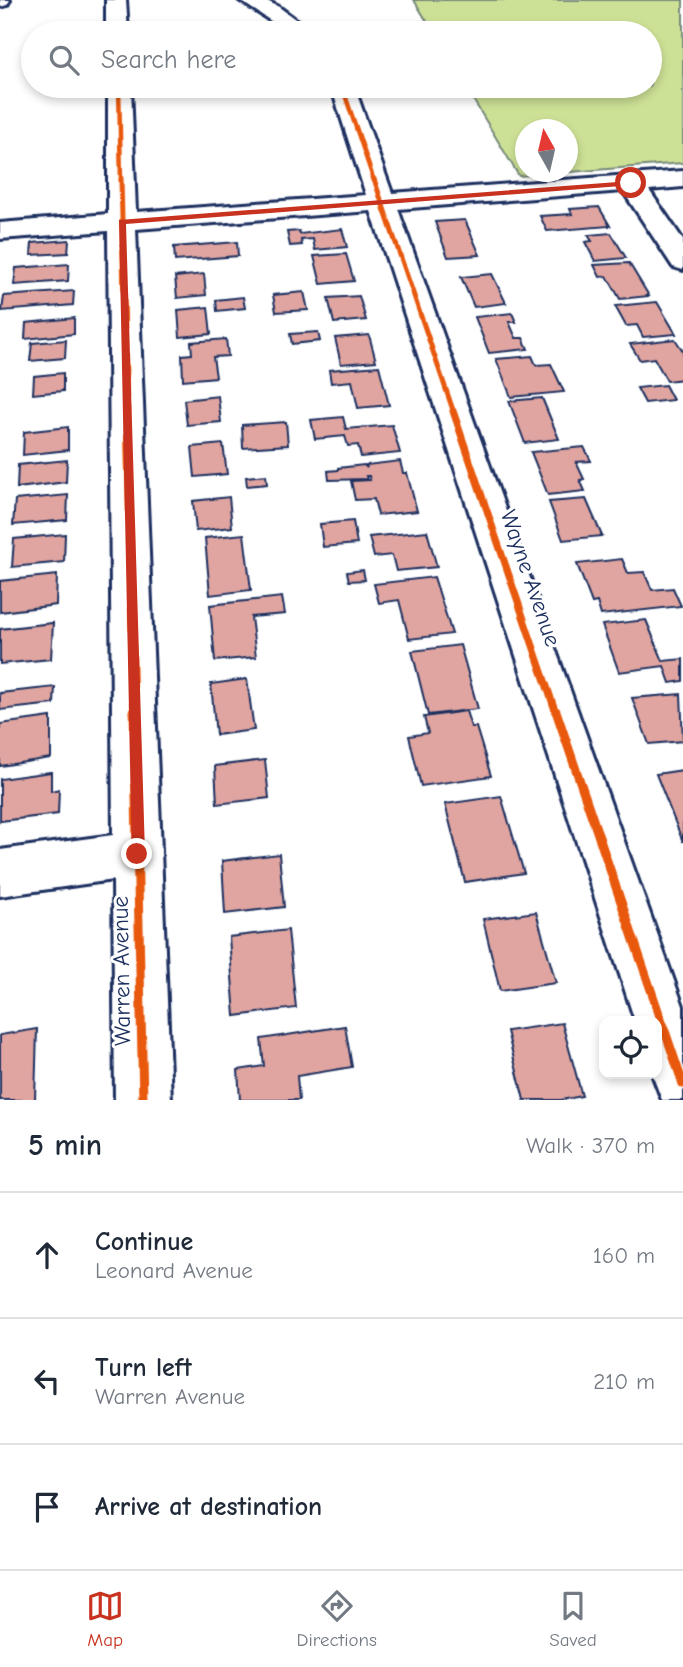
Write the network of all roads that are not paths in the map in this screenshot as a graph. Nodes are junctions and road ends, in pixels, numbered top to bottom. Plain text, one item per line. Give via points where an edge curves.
1 (117, 0) edge
2 (249, 0) edge
3 (117, 21) edge
4 (286, 21) edge
5 (118, 98) edge
6 (346, 98) edge
7 (683, 179) edge
8 (631, 183) junction
9 (383, 202) junction
10 (122, 222) junction
11 (0, 231) edge
12 (683, 261) edge
13 (137, 854) junction
14 (0, 873) edge
15 (683, 1084) edge
16 (143, 1100) edge

1 - 3 street
2 - 4 street
5 - 10 street, Warren Avenue
6 - 9 street, Wayne Avenue
7 - 8 street
8 - 9 street
8 - 12 street
9 - 10 street
9 - 15 street, Wayne Avenue
10 - 11 street
10 - 13 street, Warren Avenue
13 - 14 street
13 - 16 street, Warren Avenue

